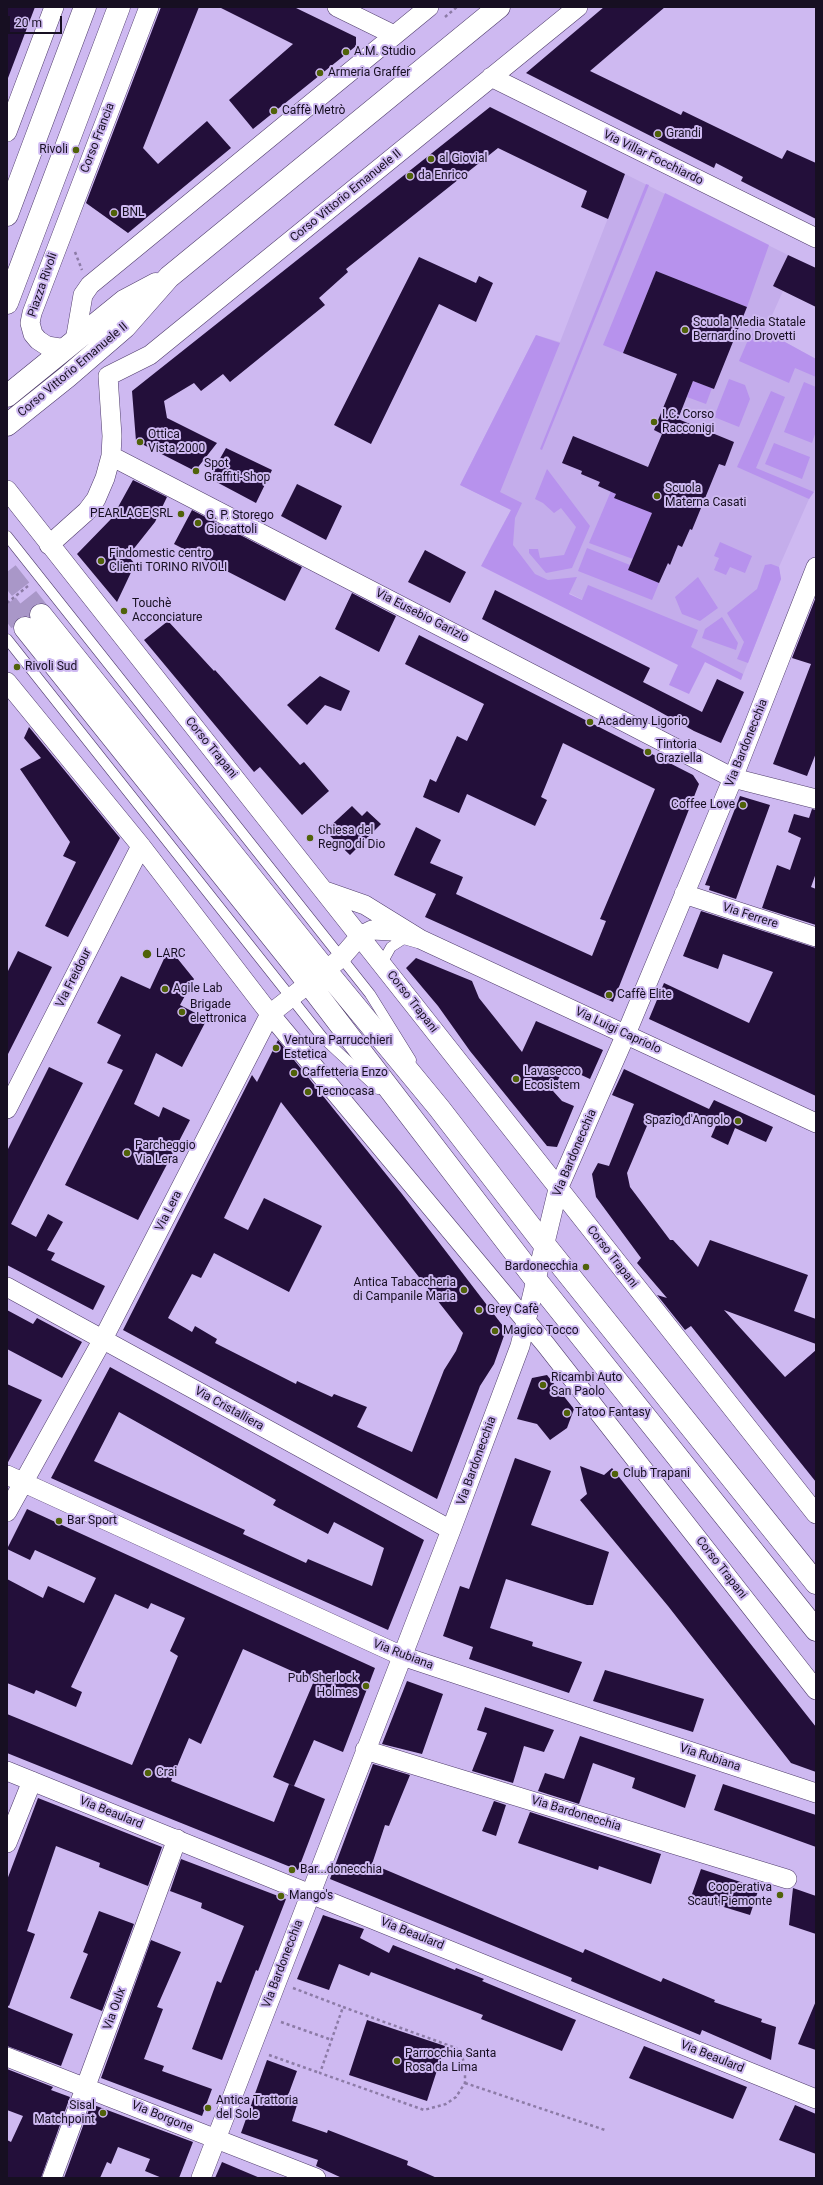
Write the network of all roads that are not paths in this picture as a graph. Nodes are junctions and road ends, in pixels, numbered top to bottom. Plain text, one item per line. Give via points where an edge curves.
1 (54, 7) edge
2 (85, 7) edge
3 (118, 7) edge
4 (149, 7) edge
5 (337, 7) edge
6 (429, 7) edge
7 (499, 7) edge
8 (578, 7) edge
9 (394, 35) junction
10 (491, 77) junction
11 (7, 132) edge
12 (7, 215) edge
13 (65, 223) junction
14 (816, 238) edge
15 (26, 253) junction
16 (169, 277) junction
17 (7, 303) edge
18 (71, 345) junction
19 (85, 363) junction
20 (108, 376) junction
21 (7, 396) edge
22 (7, 425) edge
23 (111, 456) junction
24 (7, 490) edge
25 (7, 536) edge
26 (49, 545) junction
27 (814, 578) edge
28 (7, 639) edge
29 (7, 682) edge
30 (733, 778) junction
31 (816, 799) edge
32 (141, 846) junction
33 (325, 891) junction
34 (684, 894) junction
35 (360, 936) junction
36 (816, 937) edge
37 (414, 938) junction
38 (382, 963) junction
39 (333, 964) junction
40 (308, 983) junction
41 (291, 997) junction
42 (270, 1014) junction
43 (626, 1034) junction
44 (7, 1109) edge
45 (409, 1118) junction
46 (816, 1122) edge
47 (558, 1189) junction
48 (544, 1244) junction
49 (536, 1280) junction
50 (7, 1288) edge
51 (527, 1321) junction
52 (103, 1340) junction
53 (7, 1475) edge
54 (24, 1483) junction
55 (7, 1512) edge
56 (816, 1514) edge
57 (451, 1530) junction
58 (816, 1583) edge
59 (816, 1630) edge
60 (402, 1656) junction
61 (816, 1690) edge
62 (366, 1750) junction
63 (7, 1771) edge
64 (32, 1781) junction
65 (816, 1793) edge
66 (177, 1839) junction
67 (7, 1843) edge
68 (787, 1879) dead end
69 (310, 1893) junction
70 (7, 2057) edge
71 (87, 2088) junction
72 (816, 2099) edge
73 (216, 2139) junction
74 (52, 2178) edge
75 (201, 2178) edge
76 (316, 2178) edge

1 - 11 street
2 - 12 main road
3 - 15 main road
4 - 13 street, Corso Francia
5 - 9 street
6 - 9 street, Corso Vittorio Emanuele II
7 - 16 main road, Corso Vittorio Emanuele II
8 - 10 street, Corso Vittorio Emanuele II
9 - 18 street, Corso Vittorio Emanuele II via 90,285 83,295
10 - 14 street, Via Villar Focchiardo
10 - 20 street, Corso Vittorio Emanuele II via 150,355
13 - 15 street
13 - 18 street, Piazza Rivoli via 34,305 30,323 33,334 47,346
15 - 17 main road
16 - 18 main road, Corso Vittorio Emanuele II via 124,301
16 - 19 main road, Corso Vittorio Emanuele II via 125,327
18 - 21 main road, Corso Vittorio Emanuele II
19 - 20 street
19 - 22 main road, Corso Vittorio Emanuele II
20 - 23 street
23 - 26 street via 96,499 77,522
23 - 30 street, Via Eusebio Garizio
24 - 26 street, Corso Trapani
25 - 39 lane
26 - 33 street, Corso Trapani
27 - 30 street, Via Bardonecchia
28 - 41 lane
29 - 32 street, Corso Trapani
30 - 31 street, Via Eusebio Garizio
30 - 34 street, Via Bardonecchia
32 - 42 street, Corso Trapani
32 - 44 street, Via Freidour
33 - 35 street, Corso Trapani
33 - 37 street, Via Luigi Capriolo via 365,905
34 - 36 street, Via Ferrere
34 - 43 street, Via Bardonecchia
35 - 37 street, Via Luigi Capriolo via 375,929
35 - 38 street, Corso Trapani
35 - 39 street, Via Lera
37 - 38 lane via 391,947
37 - 43 street, Via Luigi Capriolo
38 - 47 street, Corso Trapani
39 - 40 street, Via Lera
39 - 40 main road via 33,621
39 - 48 main road via 439,1108
40 - 41 street, Via Lera
40 - 45 main road
41 - 42 street, Via Lera
41 - 45 lane via 323,1038
42 - 51 street, Corso Trapani
42 - 52 street, Via Lera
43 - 46 street, Via Luigi Capriolo
43 - 47 street, Via Bardonecchia
45 - 49 main road
47 - 48 street, Via Bardonecchia
47 - 56 street, Corso Trapani
48 - 49 street, Via Bardonecchia
48 - 58 main road
49 - 51 street, Via Bardonecchia
49 - 59 main road
50 - 52 street, Via Cristalliera
51 - 57 street, Via Bardonecchia
51 - 61 street, Corso Trapani
52 - 54 street, Via Lera
52 - 57 street, Via Cristalliera
53 - 54 street, Via Rubiana
54 - 55 street, Via Lera
54 - 60 street, Via Rubiana
57 - 60 street, Via Bardonecchia
60 - 62 street, Via Bardonecchia
60 - 65 street, Via Rubiana
62 - 68 street, Via Bardonecchia
62 - 69 street, Via Bardonecchia
63 - 64 street, Via Beaulard
64 - 66 street, Via Beaulard
64 - 67 street
66 - 69 street, Via Beaulard
66 - 71 street, Via Oulx
69 - 72 street, Via Beaulard
69 - 73 street, Via Bardonecchia
70 - 71 street, Via Borgone
71 - 73 street, Via Borgone
71 - 74 street, Via Oulx
73 - 75 street, Via Bardonecchia
73 - 76 street, Via Borgone

